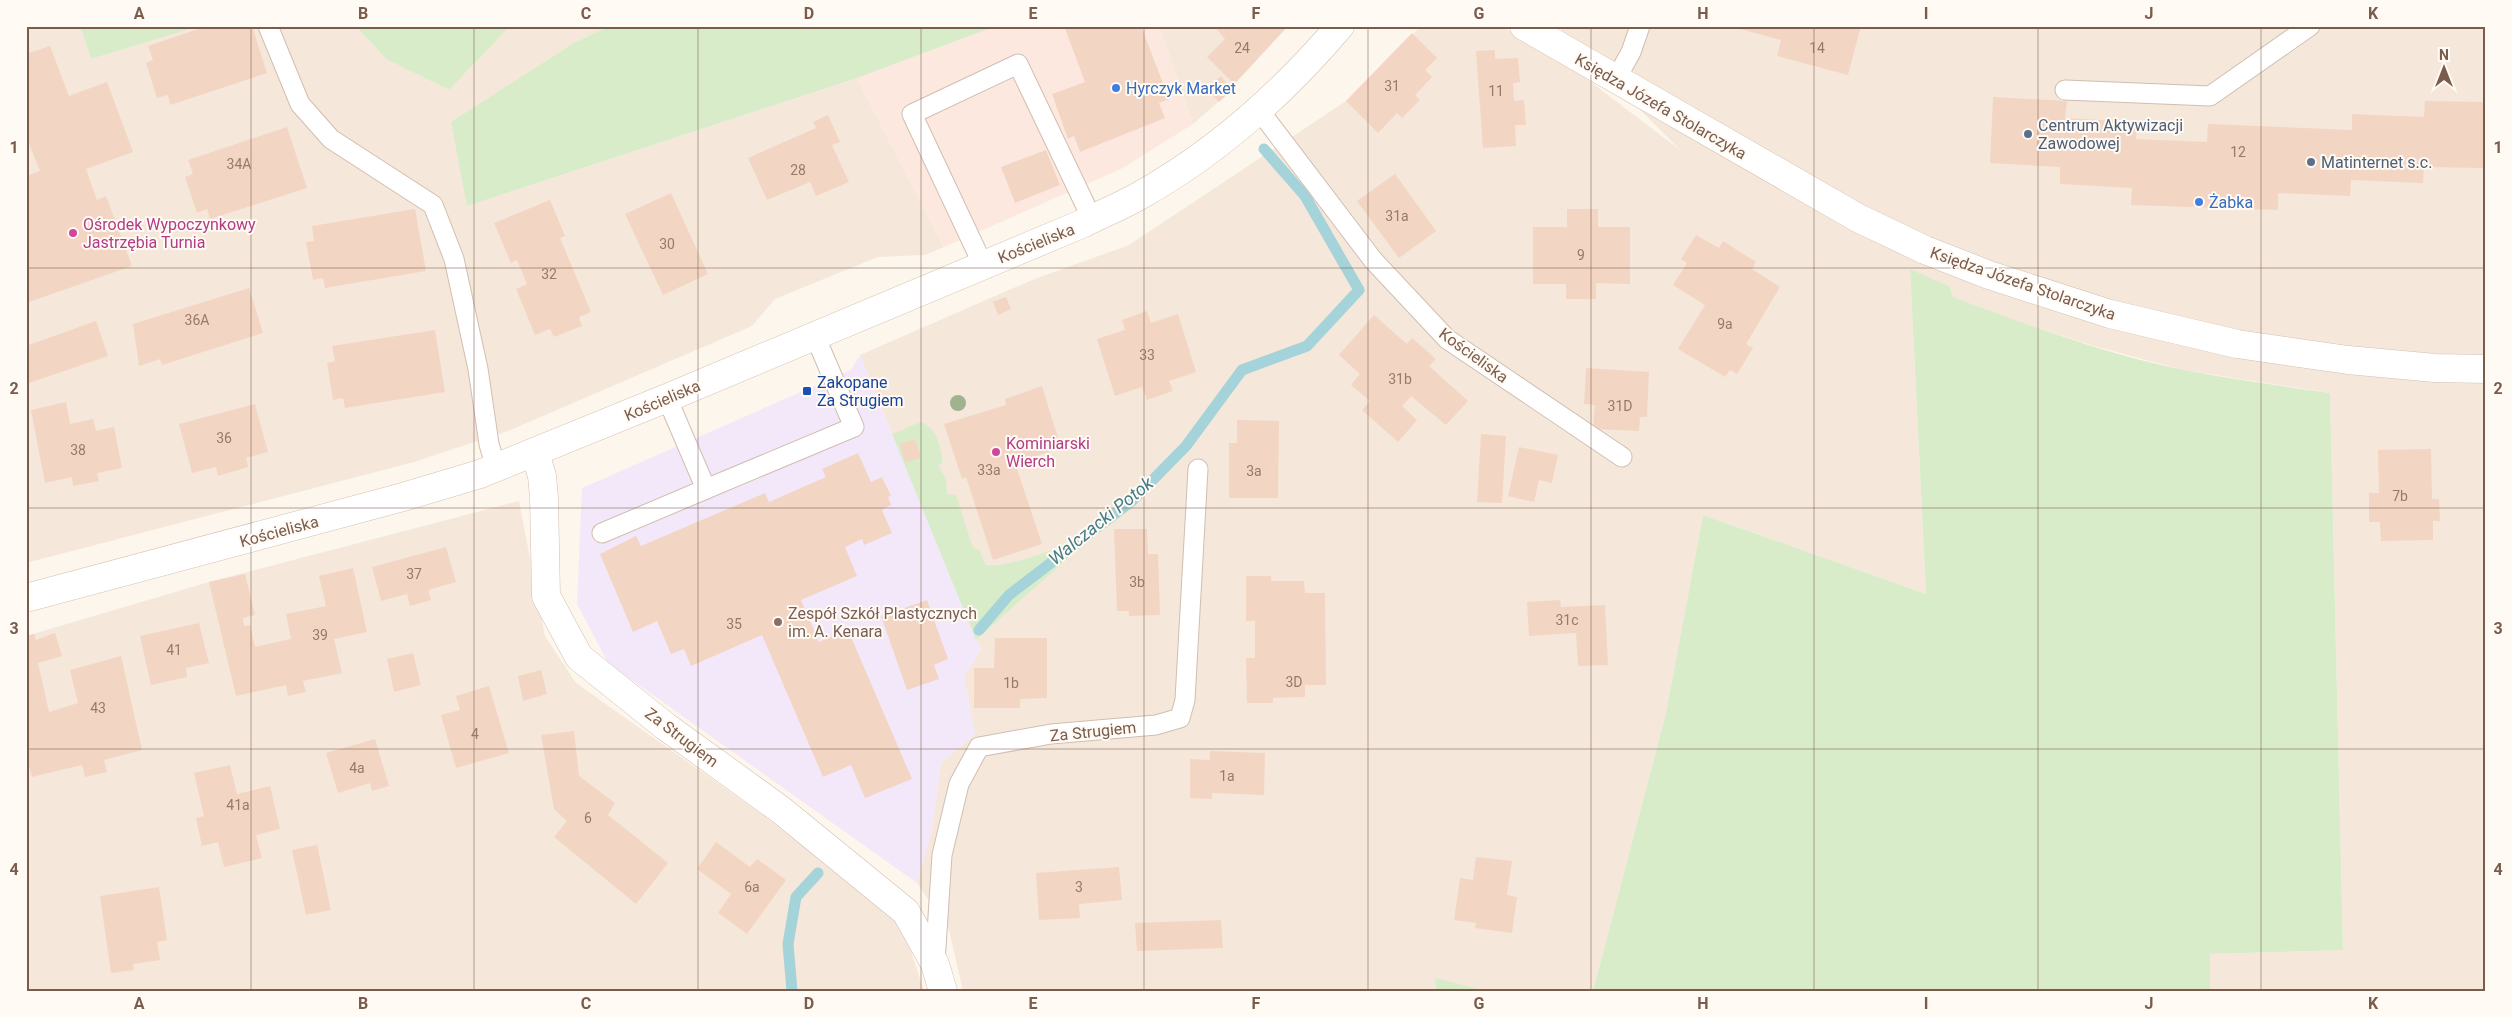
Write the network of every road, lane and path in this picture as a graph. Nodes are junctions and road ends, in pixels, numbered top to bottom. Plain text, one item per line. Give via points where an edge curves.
1 (268, 26) edge
2 (1340, 26) edge
3 (1524, 26) edge
4 (1640, 26) edge
5 (2310, 26) edge
6 (1616, 79) junction
7 (2064, 90) dead end
8 (1259, 110) junction
9 (1092, 219) junction
10 (983, 265) junction
11 (815, 336) junction
12 (2486, 369) edge
13 (667, 398) junction
14 (535, 453) junction
15 (1622, 456) dead end
16 (496, 468) junction
17 (1198, 468) dead end
18 (706, 489) junction
19 (602, 533) dead end
20 (26, 598) edge
21 (935, 964) junction
22 (943, 991) edge

1 - 16 lane via 300,104 331,139 433,205 454,259
2 - 8 street, Kościeliska
3 - 6 street, Księdza Józefa Stolarczyka
4 - 6 lane via 1631,52
5 - 7 lane via 2210,96
6 - 12 street, Księdza Józefa Stolarczyka via 1858,218 1925,250 2044,294 2154,326 2237,344 2348,360
8 - 9 street, Kościeliska via 1176,173
8 - 15 lane, Kościeliska via 1374,260 1447,339
9 - 10 street, Kościeliska
9 - 10 lane via 1018,64 912,114
10 - 11 street, Kościeliska
11 - 13 street, Kościeliska
11 - 18 lane via 854,427
13 - 14 street, Kościeliska
13 - 18 lane
14 - 16 street, Kościeliska
14 - 21 street, Za Strugiem via 544,497 546,596 579,657 665,726 781,810 906,912
16 - 20 street, Kościeliska via 403,497
17 - 21 lane, Za Strugiem via 1185,700 1180,718 1156,725 1051,734 978,747 959,784 942,855
18 - 19 lane
21 - 22 street, Za Strugiem

